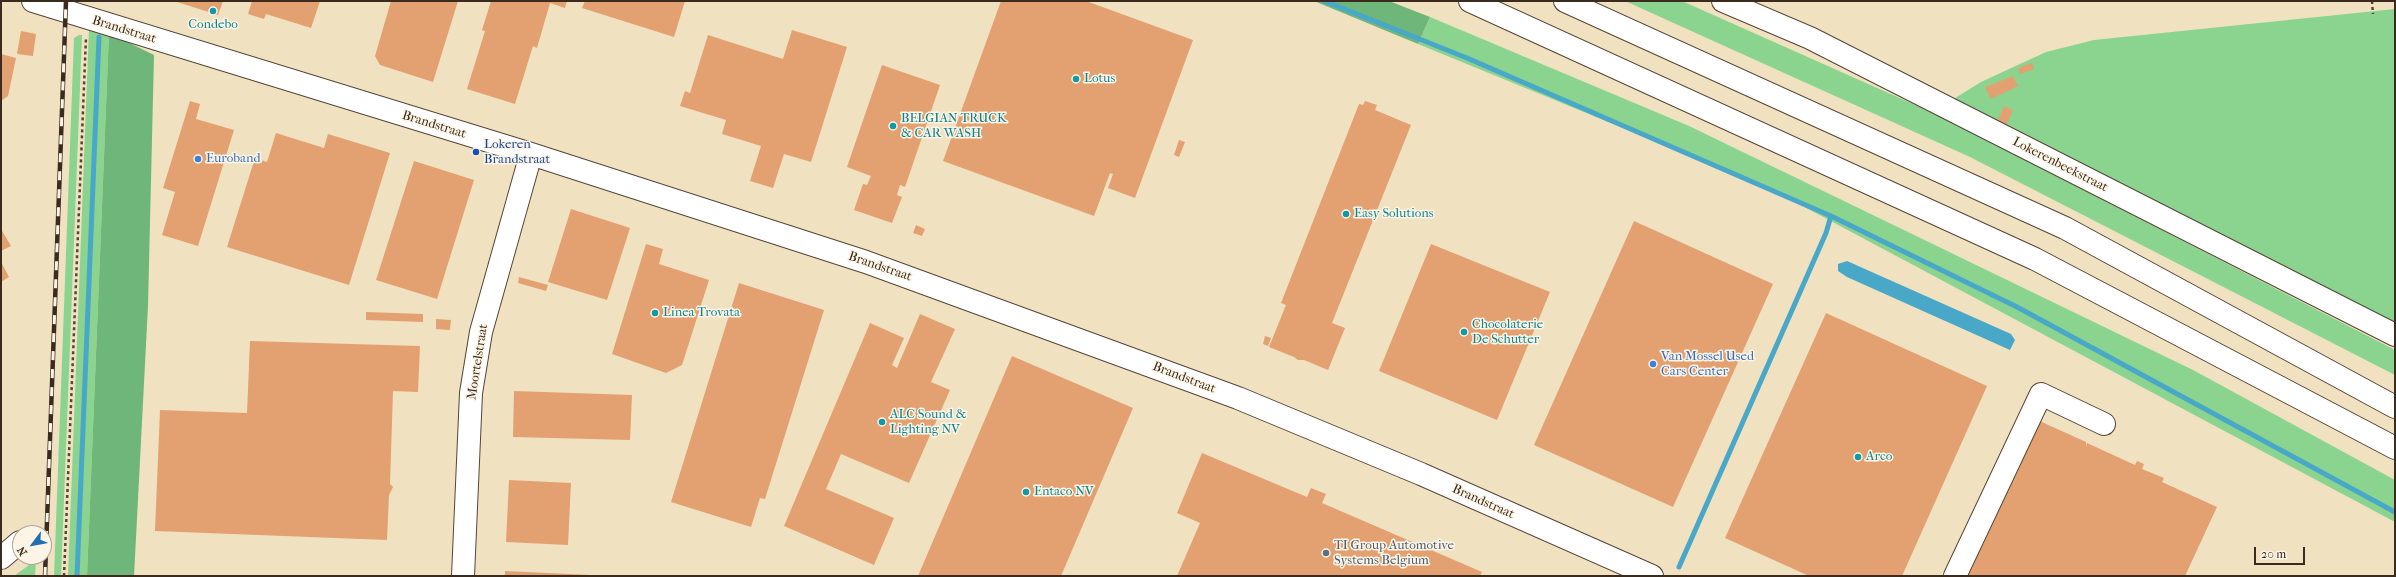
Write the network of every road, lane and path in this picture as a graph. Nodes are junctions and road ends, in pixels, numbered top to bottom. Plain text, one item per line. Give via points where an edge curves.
1 (33, 1) edge
2 (1470, 1) edge
3 (1565, 1) edge
4 (1723, 1) edge
5 (2372, 1) edge
6 (90, 10) edge
7 (2374, 14) dead end
8 (531, 154) junction
9 (2395, 335) edge
10 (2395, 407) edge
11 (2104, 424) dead end
12 (2395, 448) edge
13 (12, 549) edge
14 (1, 558) edge
15 (64, 576) edge
16 (463, 576) edge
17 (1652, 576) edge
18 (1954, 576) edge

1 - 6 main road, Brandstraat
2 - 12 main road via 2035,259
3 - 10 main road via 2066,228
4 - 9 main road, Lokerenbeekstraat via 1810,38
5 - 7 path
6 - 8 main road, Brandstraat
6 - 15 path
8 - 16 main road, Moortelstraat via 481,332 472,386
8 - 17 main road, Brandstraat via 866,262 1186,378 1421,474
11 - 18 main road via 2041,394
13 - 14 main road

